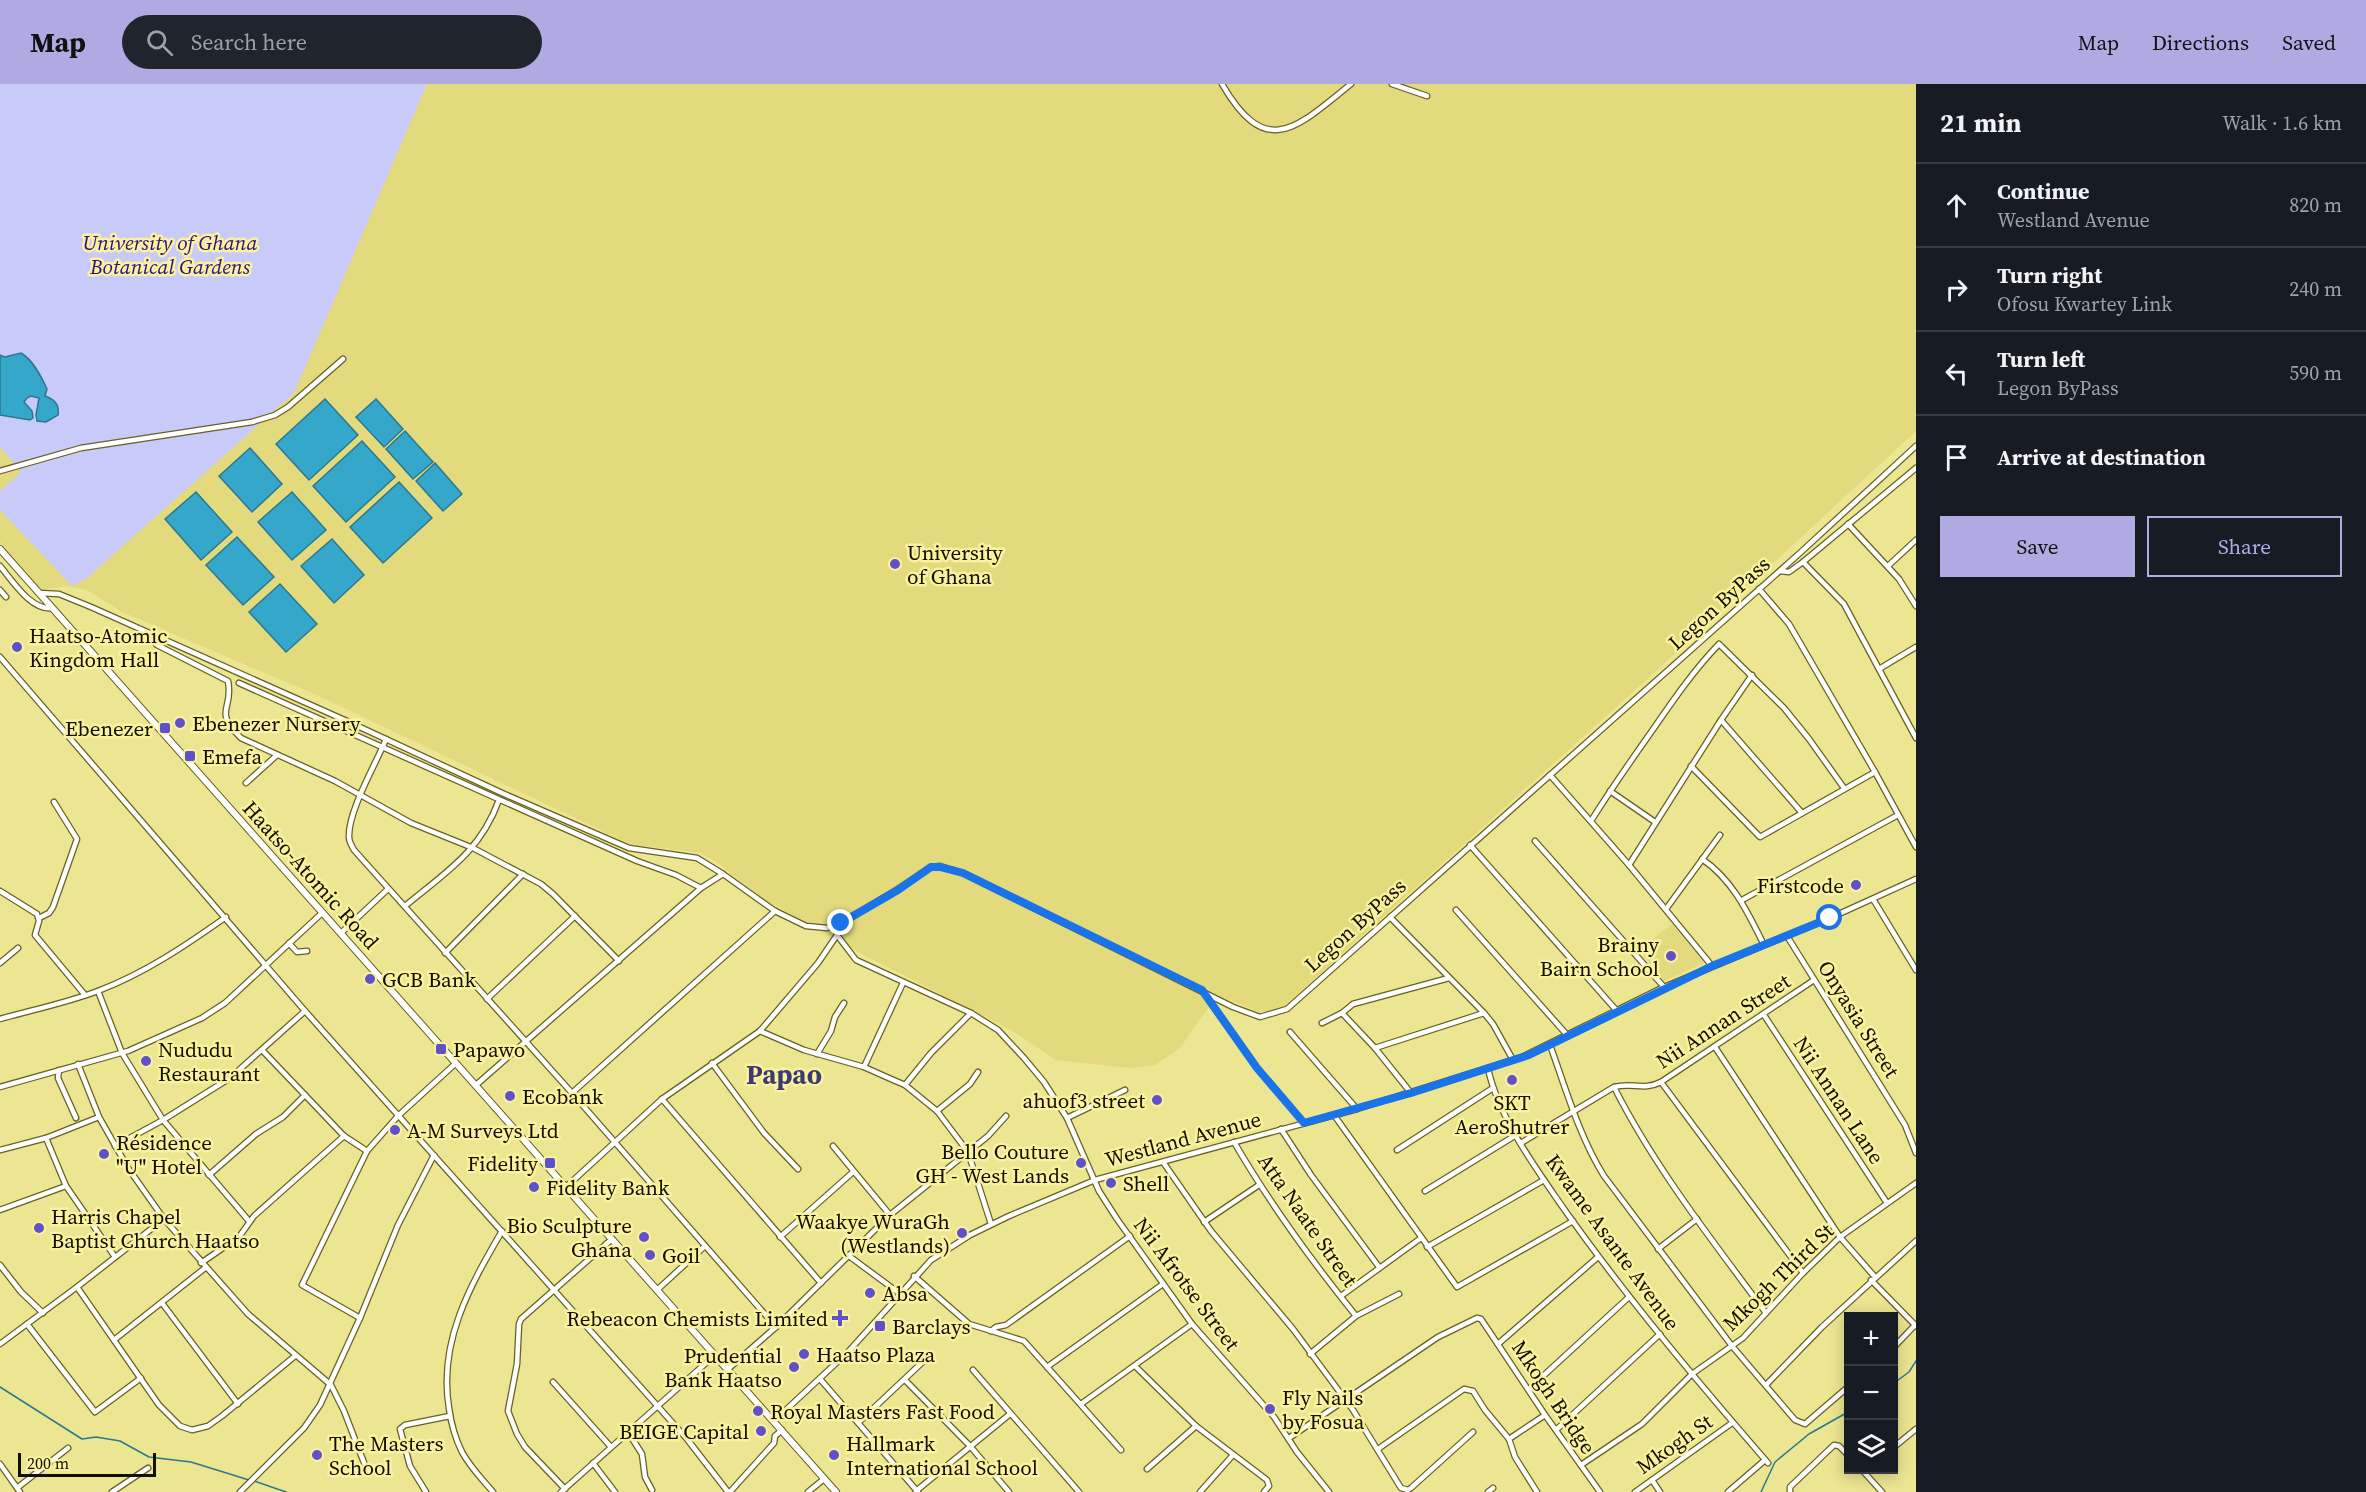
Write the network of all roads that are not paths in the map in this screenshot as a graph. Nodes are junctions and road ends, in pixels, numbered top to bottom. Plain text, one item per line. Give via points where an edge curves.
1 (1222, 84) edge
2 (1350, 84) edge
3 (1392, 84) edge
4 (1427, 96) dead end
5 (343, 359) dead end
6 (1916, 446) edge
7 (1916, 468) edge
8 (0, 471) edge
9 (1848, 524) junction
10 (1916, 540) edge
11 (0, 549) edge
12 (1803, 562) junction
13 (0, 566) edge
14 (1888, 566) junction
15 (5, 571) junction
16 (1780, 571) junction
17 (0, 576) edge
18 (1759, 589) junction
19 (0, 590) edge
20 (39, 593) junction
21 (6, 597) dead end
22 (1914, 599) edge
23 (1916, 606) edge
24 (52, 608) junction
25 (152, 634) junction
26 (1708, 635) junction
27 (1719, 644) junction
28 (1916, 647) edge
29 (0, 657) edge
30 (1879, 669) junction
31 (1752, 675) junction
32 (239, 683) dead end
33 (1720, 720) junction
34 (386, 738) junction
35 (1916, 738) edge
36 (382, 748) junction
37 (277, 755) junction
38 (1691, 766) junction
39 (1875, 772) junction
40 (1550, 775) junction
41 (246, 783) dead end
42 (1844, 788) junction
43 (1610, 791) junction
44 (360, 796) junction
45 (500, 800) junction
46 (54, 802) dead end
47 (1802, 813) junction
48 (1898, 815) junction
49 (1592, 821) junction
50 (1655, 822) junction
51 (1720, 835) dead end
52 (1534, 841) dead end
53 (1470, 845) junction
54 (1916, 847) edge
55 (473, 848) junction
56 (1702, 859) junction
57 (1629, 864) junction
58 (523, 874) junction
59 (723, 874) junction
60 (1916, 879) edge
61 (701, 888) junction
62 (388, 889) junction
63 (0, 891) edge
64 (1873, 899) junction
65 (1742, 900) junction
66 (405, 906) junction
67 (1666, 909) junction
68 (1456, 910) dead end
69 (775, 911) junction
70 (322, 913) junction
71 (575, 916) junction
72 (226, 917) junction
73 (1390, 917) junction
74 (39, 918) junction
75 (841, 923) junction
76 (341, 933) junction
77 (837, 935) junction
78 (1787, 936) junction
79 (289, 944) junction
80 (1764, 945) junction
81 (18, 948) dead end
82 (307, 951) dead end
83 (1916, 951) edge
84 (445, 953) junction
85 (1908, 955) junction
86 (619, 961) junction
87 (0, 963) edge
88 (265, 965) junction
89 (1712, 966) junction
90 (1916, 970) edge
91 (1449, 978) junction
92 (1814, 980) junction
93 (903, 983) junction
94 (1664, 987) junction
95 (1202, 990) junction
96 (98, 991) junction
97 (85, 995) junction
98 (487, 999) junction
99 (844, 1003) dead end
100 (305, 1011) junction
101 (1617, 1011) junction
102 (971, 1013) junction
103 (1342, 1013) junction
104 (1484, 1013) junction
105 (1764, 1015) junction
106 (0, 1019) edge
107 (1322, 1023) dead end
108 (760, 1031) junction
109 (1290, 1032) dead end
110 (1568, 1036) junction
111 (526, 1043) junction
112 (1550, 1045) junction
113 (1715, 1047) junction
114 (1375, 1048) junction
115 (262, 1050) junction
116 (122, 1053) junction
117 (817, 1054) junction
118 (1513, 1060) junction
119 (456, 1063) junction
120 (712, 1063) junction
121 (78, 1064) junction
122 (864, 1067) junction
123 (1488, 1069) junction
124 (58, 1070) junction
125 (978, 1072) dead end
126 (1661, 1082) junction
127 (476, 1085) junction
128 (905, 1085) junction
129 (0, 1086) edge
130 (1493, 1088) junction
131 (1614, 1088) junction
132 (1125, 1090) dead end
133 (572, 1093) junction
134 (1411, 1093) junction
135 (305, 1095) junction
136 (662, 1099) junction
137 (1357, 1109) junction
138 (1573, 1110) junction
139 (937, 1111) junction
140 (1334, 1115) junction
141 (398, 1116) junction
142 (1006, 1116) dead end
143 (99, 1117) junction
144 (76, 1118) dead end
145 (1067, 1118) junction
146 (163, 1120) junction
147 (1304, 1123) junction
148 (1281, 1129) junction
149 (1516, 1135) junction
150 (344, 1136) junction
151 (46, 1138) junction
152 (615, 1142) junction
153 (1234, 1142) junction
154 (1521, 1143) junction
155 (116, 1146) junction
156 (833, 1146) dead end
157 (0, 1150) edge
158 (1397, 1150) dead end
159 (367, 1151) junction
160 (968, 1152) junction
161 (1916, 1153) edge
162 (434, 1155) junction
163 (1163, 1162) junction
164 (798, 1169) dead end
165 (853, 1172) junction
166 (209, 1175) junction
167 (1095, 1180) junction
168 (1544, 1180) junction
169 (1916, 1183) edge
170 (1258, 1185) junction
171 (66, 1186) junction
172 (566, 1187) junction
173 (1425, 1191) dead end
174 (1887, 1203) junction
175 (0, 1210) edge
176 (890, 1215) junction
177 (164, 1219) junction
178 (1697, 1219) junction
179 (249, 1221) junction
180 (1573, 1221) junction
181 (1204, 1222) junction
182 (991, 1224) junction
183 (502, 1232) junction
184 (1130, 1236) junction
185 (780, 1237) junction
186 (1840, 1237) junction
187 (1421, 1238) junction
188 (612, 1239) junction
189 (1916, 1241) edge
190 (705, 1246) junction
191 (1427, 1247) junction
192 (1658, 1249) junction
193 (849, 1256) junction
194 (115, 1257) junction
195 (1598, 1257) junction
196 (0, 1265) edge
197 (203, 1265) junction
198 (1380, 1267) junction
199 (1803, 1273) junction
200 (914, 1276) junction
201 (1873, 1279) junction
202 (821, 1283) junction
203 (1162, 1284) junction
204 (77, 1287) junction
205 (556, 1290) junction
206 (657, 1290) junction
207 (899, 1293) junction
208 (1399, 1294) dead end
209 (1341, 1296) junction
210 (1629, 1297) junction
211 (162, 1303) junction
212 (43, 1312) junction
213 (1766, 1313) junction
214 (1356, 1316) junction
215 (360, 1318) junction
216 (27, 1324) junction
217 (1192, 1324) junction
218 (1006, 1325) junction
219 (1916, 1326) edge
220 (776, 1327) junction
221 (991, 1331) junction
222 (1660, 1334) junction
223 (1009, 1336) junction
224 (114, 1340) junction
225 (1898, 1342) edge
226 (0, 1344) edge
227 (1498, 1344) junction
228 (1731, 1346) junction
229 (1310, 1354) junction
230 (716, 1355) junction
231 (930, 1355) dead end
232 (295, 1356) junction
233 (1135, 1366) junction
234 (1047, 1367) junction
235 (728, 1369) junction
236 (974, 1370) dead end
237 (1692, 1374) junction
238 (141, 1378) junction
239 (820, 1379) junction
240 (905, 1380) junction
241 (553, 1382) dead end
242 (331, 1385) junction
243 (1766, 1385) junction
244 (1529, 1389) junction
245 (1844, 1390) edge
246 (1345, 1399) junction
247 (238, 1404) junction
248 (1081, 1404) junction
249 (656, 1406) junction
250 (1010, 1414) junction
251 (1545, 1415) junction
252 (450, 1416) junction
253 (774, 1421) junction
254 (859, 1422) junction
255 (1732, 1423) junction
256 (1196, 1426) junction
257 (1916, 1429) edge
258 (782, 1430) junction
259 (1556, 1430) junction
260 (1473, 1431) dead end
261 (628, 1432) junction
262 (1289, 1438) junction
263 (1509, 1439) junction
264 (1898, 1444) edge
265 (970, 1446) junction
266 (611, 1447) junction
267 (68, 1448) dead end
268 (1377, 1449) junction
269 (1121, 1450) dead end
270 (1844, 1451) edge
271 (1233, 1455) junction
272 (593, 1463) junction
273 (0, 1464) edge
274 (1581, 1465) junction
275 (148, 1468) dead end
276 (1147, 1468) dead end
277 (368, 1473) dead end
278 (1867, 1474) edge
279 (824, 1479) junction
280 (1652, 1480) junction
281 (1493, 1488) dead end
282 (18, 1490) edge
283 (563, 1490) edge
284 (652, 1490) dead end
285 (241, 1491) edge
286 (917, 1491) edge
287 (112, 1492) edge
288 (426, 1492) edge
289 (493, 1492) edge
290 (615, 1492) edge
291 (729, 1492) edge
292 (808, 1492) edge
293 (836, 1492) edge
294 (1009, 1492) edge
295 (1079, 1492) edge
296 (1200, 1492) edge
297 (1264, 1492) edge
298 (1329, 1492) edge
299 (1488, 1492) edge
300 (1537, 1492) edge
301 (1600, 1492) edge
302 (1635, 1492) edge
303 (1660, 1492) edge
304 (1728, 1492) edge
305 (1790, 1492) edge
306 (1882, 1492) edge

1 - 2 street via 1243,114 1256,124 1280,132 1308,118
3 - 4 street
5 - 8 street via 288,407 252,422 81,448
6 - 16 street, Legon ByPass
7 - 9 street
9 - 12 street
9 - 14 street
10 - 14 street
11 - 20 main road, Haatso-Atomic Road
12 - 16 street via 1789,572
12 - 30 street via 1840,598
13 - 15 street
14 - 22 street
15 - 17 street
15 - 24 street via 34,603
16 - 18 street, Legon ByPass
18 - 26 street, Legon ByPass
18 - 39 street via 1789,624
19 - 21 street
20 - 24 main road, Haatso-Atomic Road
20 - 25 street, Legon ByPass via 59,594
22 - 23 street
24 - 70 main road, Haatso-Atomic Road
25 - 34 street, Legon ByPass
25 - 37 street via 157,645 226,679 229,687 225,718 230,727 241,738
26 - 27 street
26 - 40 street, Legon ByPass
27 - 31 street
27 - 43 street via 1700,664
28 - 30 street
29 - 72 street
30 - 35 street
31 - 33 street
31 - 42 street via 1803,731
32 - 36 street
33 - 38 street
33 - 47 street
34 - 36 street
34 - 59 street, Legon ByPass via 629,848 697,858
36 - 44 street
36 - 45 street
37 - 41 street
37 - 44 street
38 - 47 street via 1760,837
38 - 50 street
39 - 42 street
39 - 48 street
40 - 49 street
40 - 53 street, Legon ByPass
42 - 47 street
43 - 49 street
43 - 50 street
44 - 55 street via 411,823
44 - 62 street via 349,841
45 - 55 street
45 - 61 street
46 - 74 street via 77,839 53,907
48 - 54 street
48 - 65 street
49 - 57 street
50 - 57 street
51 - 56 street
52 - 94 street
53 - 73 street, Legon ByPass
53 - 101 street
55 - 58 street
55 - 66 street
56 - 65 street via 1723,876
56 - 67 street
57 - 67 street
58 - 71 street via 547,888
58 - 84 street
59 - 61 street
59 - 69 street, Legon ByPass
60 - 64 street, Westland Avenue
61 - 86 street
62 - 66 street
62 - 76 street
63 - 74 street
64 - 78 street, Westland Avenue
64 - 85 street
65 - 80 street
66 - 84 street
67 - 89 street
68 - 110 street
69 - 75 street, Legon ByPass via 806,926 826,928
69 - 133 street
70 - 76 main road, Haatso-Atomic Road
70 - 79 street
71 - 86 street
71 - 98 street
72 - 88 street
72 - 96 street via 161,961
73 - 91 street
73 - 95 street, Legon ByPass via 1287,1009 1260,1017
74 - 97 street via 35,935
75 - 77 street
75 - 95 street, Legon ByPass via 925,870 940,867 963,873
76 - 119 main road, Haatso-Atomic Road
77 - 93 street, Nii Afrotse Street via 856,960
77 - 108 street
78 - 80 street, Westland Avenue
78 - 92 street, Onyasia Street
79 - 82 street via 297,952
79 - 88 street
80 - 89 street, Westland Avenue
81 - 87 street
83 - 85 street
84 - 98 street
85 - 90 street
86 - 111 street
88 - 100 street
88 - 116 street via 225,1003 202,1018
89 - 94 street, Westland Avenue
91 - 103 street via 1353,1004
91 - 104 street
92 - 105 street, Nii Annan Street
92 - 161 street, Onyasia Street via 1905,1125
93 - 102 street, Nii Afrotse Street
93 - 122 street
94 - 101 street, Westland Avenue
95 - 147 street via 1257,1068
96 - 97 street
96 - 116 street
97 - 106 street
98 - 111 street
99 - 117 street
100 - 115 street
100 - 141 street
101 - 110 street, Westland Avenue
102 - 128 street
102 - 145 street, Nii Afrotse Street via 998,1030 1044,1082
103 - 107 street
103 - 114 street
104 - 114 street
104 - 118 street
105 - 113 street, Nii Annan Street
105 - 174 street, Nii Annan Lane
108 - 117 street
108 - 120 street
109 - 137 street
110 - 112 street, Westland Avenue
111 - 127 street
111 - 133 street
112 - 118 street, Westland Avenue
112 - 138 street
113 - 126 street, Nii Annan Street
113 - 186 street
114 - 134 street
115 - 135 street
115 - 146 street via 230,1078
116 - 121 street
116 - 146 street
117 - 122 street
118 - 123 street, Westland Avenue
119 - 127 main road, Haatso-Atomic Road
119 - 141 street
120 - 136 street
120 - 164 street via 764,1133
121 - 124 street
121 - 143 street
122 - 128 street
123 - 130 street, Kwame Asante Avenue
123 - 134 street, Westland Avenue
124 - 129 street
124 - 144 street
125 - 139 street via 970,1084
126 - 131 street, Nii Annan Street via 1647,1088 1625,1084
126 - 199 street
127 - 172 main road, Haatso-Atomic Road
128 - 139 street
130 - 149 street, Kwame Asante Avenue
130 - 158 street
131 - 138 street, Nii Annan Street
131 - 178 street via 1634,1126
132 - 145 street
133 - 152 street
134 - 137 street, Westland Avenue
135 - 150 street
135 - 166 street
136 - 152 street
136 - 185 street
137 - 140 street, Westland Avenue
138 - 154 street, Nii Annan Street
138 - 192 street via 1595,1162
139 - 160 street
140 - 147 street, Westland Avenue
140 - 187 street
141 - 159 street
141 - 162 street
142 - 160 street
143 - 151 street
143 - 155 street
145 - 167 street, Nii Afrotse Street
146 - 155 street
146 - 166 street
147 - 148 street, Westland Avenue
148 - 153 street, Westland Avenue
148 - 198 street
149 - 154 street, Kwame Asante Avenue
149 - 173 street
150 - 159 street
150 - 179 street
151 - 157 street
151 - 171 street
152 - 172 street
152 - 190 street
153 - 163 street, Westland Avenue
153 - 170 street, Atta Naate Street
154 - 168 street, Kwame Asante Avenue
155 - 177 street
156 - 165 street
159 - 215 street via 302,1285
160 - 176 street
160 - 182 street
162 - 183 street
162 - 215 street via 398,1225
163 - 167 street, Westland Avenue
163 - 181 street
165 - 176 street
165 - 185 street
166 - 179 street
167 - 182 street, Westland Avenue
167 - 184 street, Nii Afrotse Street
168 - 180 street, Kwame Asante Avenue
168 - 191 street
169 - 174 street, Mkogh Third St
170 - 181 street
170 - 209 street, Atta Naate Street
171 - 175 street
171 - 194 street
172 - 188 main road, Haatso-Atomic Road
174 - 186 street, Mkogh Third St
176 - 193 street
177 - 194 street
177 - 197 street
178 - 192 street
178 - 213 street
179 - 197 street via 239,1237
180 - 191 street via 1461,1287 1455,1286
180 - 195 street, Kwame Asante Avenue
181 - 229 street
182 - 200 street, Westland Avenue via 942,1252
183 - 205 street
183 - 252 street via 472,1284 450,1342 446,1376
184 - 203 street, Nii Afrotse Street
184 - 218 street
185 - 202 street
186 - 199 street, Mkogh Third St
186 - 201 street
187 - 191 street
187 - 198 street
188 - 205 street
188 - 206 main road, Haatso-Atomic Road
189 - 201 street
190 - 206 street
190 - 220 street
192 - 228 street
193 - 202 street
193 - 207 street
194 - 204 street
195 - 210 street, Kwame Asante Avenue
195 - 227 street
196 - 212 street
197 - 211 street
197 - 232 street via 248,1314
198 - 209 street
199 - 213 street, Mkogh Third St
200 - 207 street, Westland Avenue
200 - 221 street via 964,1320
201 - 219 street
201 - 243 street
202 - 220 street
203 - 217 street, Nii Afrotse Street
203 - 234 street
204 - 212 street
204 - 224 street
205 - 249 street
205 - 283 street via 520,1322 508,1411 525,1446
206 - 230 main road, Haatso-Atomic Road
207 - 239 street, Westland Avenue
208 - 214 street
209 - 214 street, Atta Naate Street
210 - 222 street, Kwame Asante Avenue
210 - 244 street
211 - 224 street
211 - 247 street
212 - 216 street
213 - 228 street, Mkogh Third St
214 - 229 street
215 - 242 street
216 - 226 street
216 - 238 street via 95,1412
217 - 233 street
217 - 262 street, Nii Afrotse Street
218 - 221 street
218 - 223 street
219 - 225 street
220 - 235 street
221 - 223 street
222 - 237 street, Kwame Asante Avenue
222 - 259 street
223 - 234 street via 1024,1341
224 - 238 street
227 - 244 street, Mkogh Bridge
227 - 246 street, Mkogh Bridge via 1481,1319 1471,1320 1438,1337
228 - 237 street, Mkogh Third St
228 - 243 street
229 - 246 street
230 - 235 main road, Haatso-Atomic Road
230 - 249 street
231 - 240 street
232 - 242 street
232 - 247 street
233 - 248 street
233 - 256 street
234 - 248 street
235 - 253 main road, Haatso-Atomic Road
236 - 250 street
237 - 255 street, Kwame Asante Avenue
237 - 274 street, Mkogh Third St via 1642,1424
238 - 247 street via 159,1405 180,1426 192,1430 208,1426
239 - 253 street, Westland Avenue
239 - 254 street
240 - 254 street
240 - 265 street
241 - 266 street
242 - 277 street
242 - 285 street via 304,1428
243 - 245 street via 1802,1425
244 - 251 street, Mkogh Bridge
246 - 262 street
246 - 268 street
248 - 269 street
249 - 261 street
249 - 291 street
250 - 265 street
250 - 295 street
251 - 259 street, Mkogh Bridge
251 - 263 street
252 - 288 street via 400,1429 410,1466
252 - 289 street via 461,1450
253 - 258 main road, Haatso-Atomic Road
254 - 286 street
255 - 280 street, Mkogh St
255 - 304 street, Kwame Asante Avenue via 1766,1462
256 - 271 street
256 - 276 street
257 - 264 street
258 - 279 main road, Haatso-Atomic Road
258 - 291 street
259 - 274 street, Mkogh Bridge
260 - 268 street via 1408,1490 1398,1485
261 - 266 street
261 - 284 street via 642,1454 645,1477
262 - 298 street, Nii Afrotse Street
263 - 268 street via 1473,1391 1464,1389
263 - 300 street via 1515,1457
265 - 286 street
265 - 294 street
266 - 272 street
267 - 282 street
270 - 305 street via 1834,1445 1790,1487
271 - 296 street
271 - 297 street via 1268,1480
272 - 283 street
272 - 290 street
273 - 282 street
274 - 301 street, Mkogh Bridge
275 - 287 street
278 - 306 street
279 - 292 street
279 - 293 main road, Haatso-Atomic Road
280 - 302 street, Mkogh St
280 - 303 street
281 - 299 street

